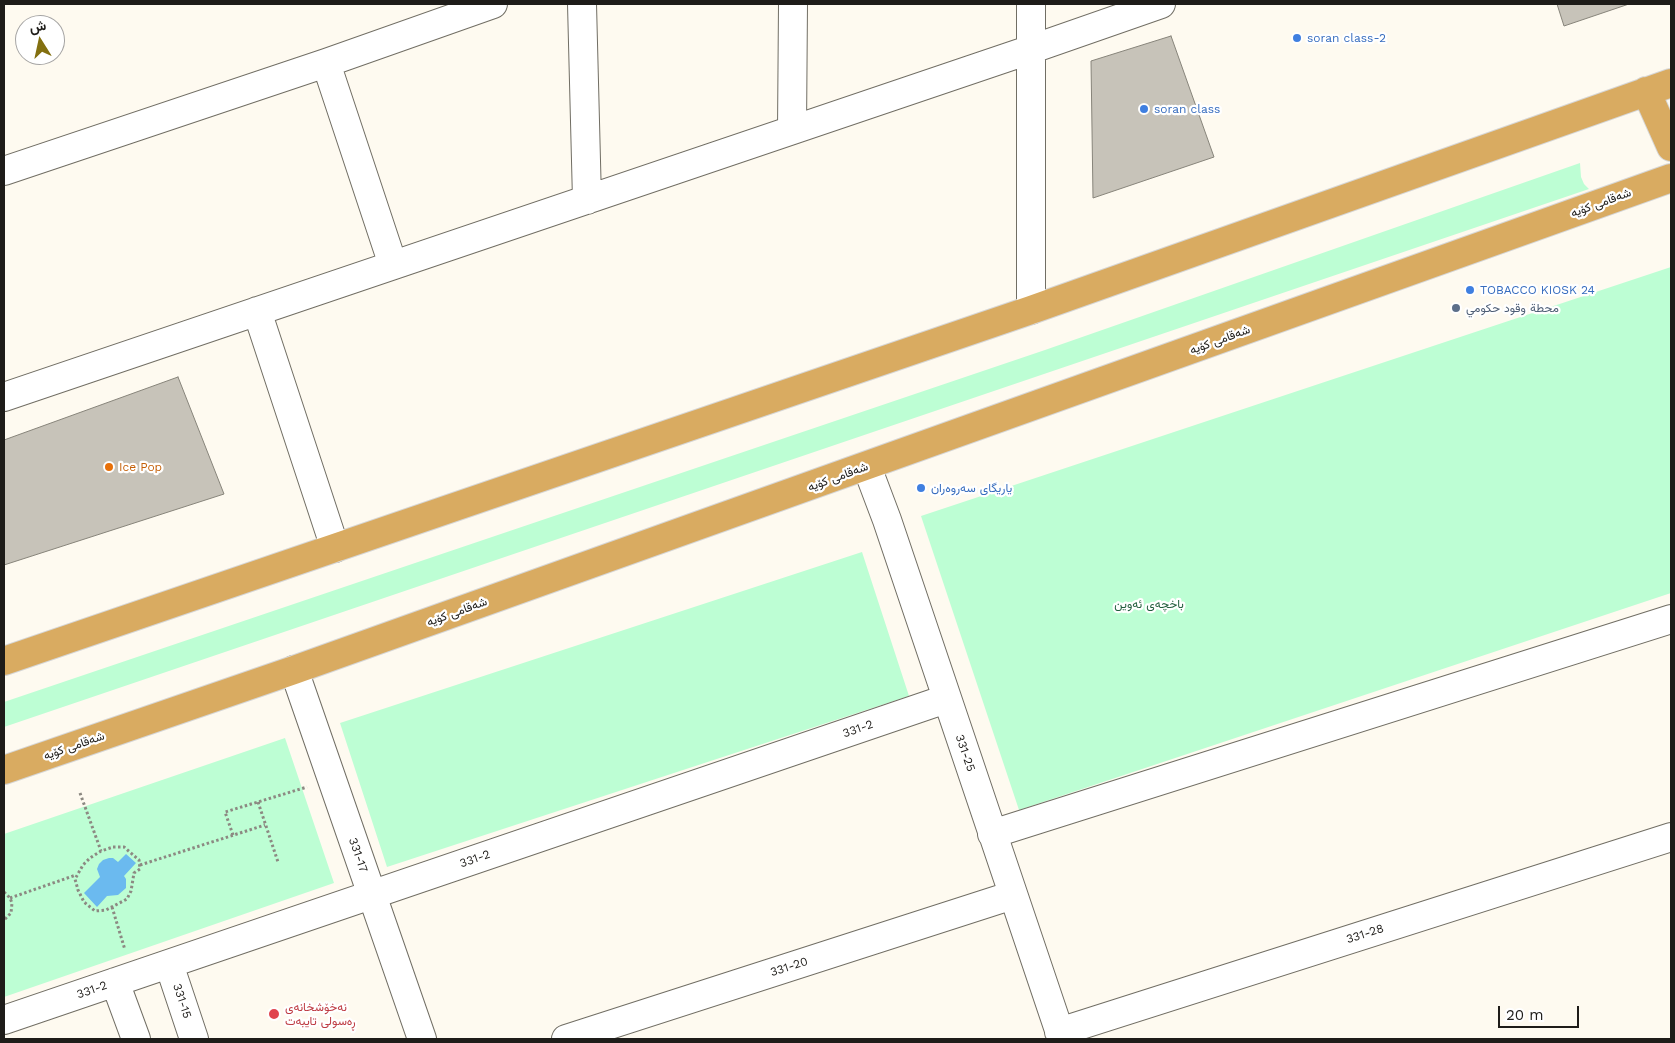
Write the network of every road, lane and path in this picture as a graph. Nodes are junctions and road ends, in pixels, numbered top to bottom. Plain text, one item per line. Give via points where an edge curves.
1 (493, 4) edge
2 (582, 4) edge
3 (793, 4) edge
4 (1031, 4) edge
5 (1161, 4) edge
6 (1032, 49) junction
7 (326, 63) junction
8 (1671, 82) edge
9 (1646, 92) junction
10 (792, 130) junction
11 (1671, 147) edge
12 (4, 171) edge
13 (1671, 178) edge
14 (587, 200) junction
15 (393, 265) junction
16 (1031, 310) junction
17 (257, 311) junction
18 (4, 397) edge
19 (867, 467) junction
20 (335, 548) junction
21 (1671, 618) edge
22 (4, 661) edge
23 (294, 670) junction
24 (946, 699) junction
25 (4, 770) edge
26 (332, 779) junction
27 (80, 794) dead end
28 (258, 802) junction
29 (265, 825) junction
30 (992, 834) junction
31 (233, 836) junction
32 (1671, 837) edge
33 (101, 851) junction
34 (278, 862) dead end
35 (140, 865) junction
36 (76, 875) junction
37 (4, 892) edge
38 (372, 893) junction
39 (1013, 895) junction
40 (10, 898) junction
41 (112, 907) junction
42 (4, 920) edge
43 (169, 964) junction
44 (124, 979) junction
45 (4, 1020) edge
46 (1060, 1035) edge
47 (136, 1039) edge
48 (194, 1039) edge
49 (422, 1039) edge
50 (566, 1039) edge

1 - 7 street
2 - 14 street
3 - 10 street
4 - 6 street
5 - 6 street
6 - 10 street
6 - 16 street
7 - 12 street
7 - 15 street
8 - 9 highway
9 - 11 highway
9 - 16 highway
10 - 14 street
13 - 19 highway, شەقامی کۆیە
14 - 15 street
15 - 17 street
16 - 20 highway
17 - 18 street
17 - 20 street
19 - 23 highway, شەقامی کۆیە
19 - 24 street, 331-25
20 - 22 highway
21 - 30 street
23 - 25 highway, شەقامی کۆیە
23 - 26 street, 331-17
24 - 30 street, 331-25
24 - 38 street, 331-2
26 - 28 path
26 - 38 street, 331-17
27 - 33 path
28 - 29 path
28 - 31 path via 225,812
29 - 31 path
29 - 34 path
30 - 39 street, 331-25
31 - 35 path
32 - 46 street, 331-28
33 - 35 path via 124,847 140,860
33 - 36 path via 90,858
35 - 41 path via 134,873 127,899
36 - 40 path
36 - 41 path via 84,902 95,911
37 - 40 path
38 - 43 street, 331-2
38 - 49 street, 331-17
39 - 46 street, 331-25
39 - 50 street, 331-20
40 - 42 path via 11,913
41 - 44 path
43 - 44 street, 331-2
43 - 48 street, 331-15
44 - 45 street, 331-2
44 - 47 street

